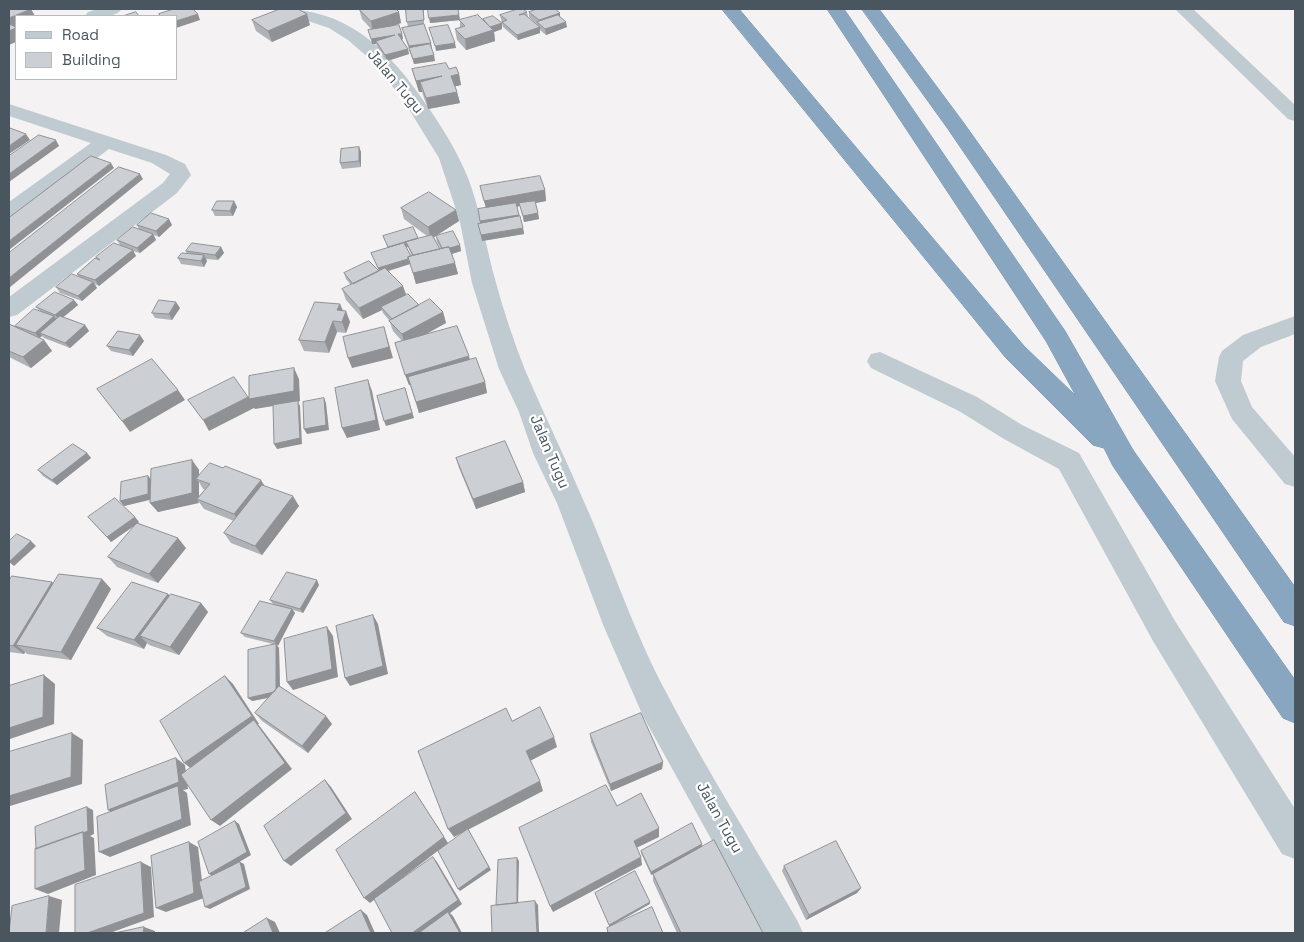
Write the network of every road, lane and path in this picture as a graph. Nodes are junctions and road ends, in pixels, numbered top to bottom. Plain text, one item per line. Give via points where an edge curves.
1 (113, 9) edge
2 (290, 9) edge
3 (730, 9) edge
4 (836, 9) edge
5 (870, 9) edge
6 (1182, 9) edge
7 (97, 15) edge
8 (9, 110) edge
9 (1295, 115) edge
10 (107, 142) junction
11 (9, 212) edge
12 (9, 309) edge
13 (1295, 325) edge
14 (880, 361) dead end
15 (1123, 458) junction
16 (1295, 476) edge
17 (1295, 612) edge
18 (1295, 707) edge
19 (1295, 841) edge
20 (784, 933) edge

1 - 7 street
2 - 20 street, Jalan Tugu via 335,24 376,55 410,95 449,158 458,178 479,249 484,283 512,369 546,453 571,503 619,627 654,705
3 - 15 highway via 1015,352
4 - 15 highway via 1056,336
5 - 17 highway via 956,126
6 - 9 street
8 - 10 street
10 - 11 street
10 - 12 street via 171,164 181,175 170,188
13 - 16 street via 1252,341 1231,357 1228,382 1241,412
14 - 19 street via 968,404 1068,461 1164,630
15 - 18 highway

